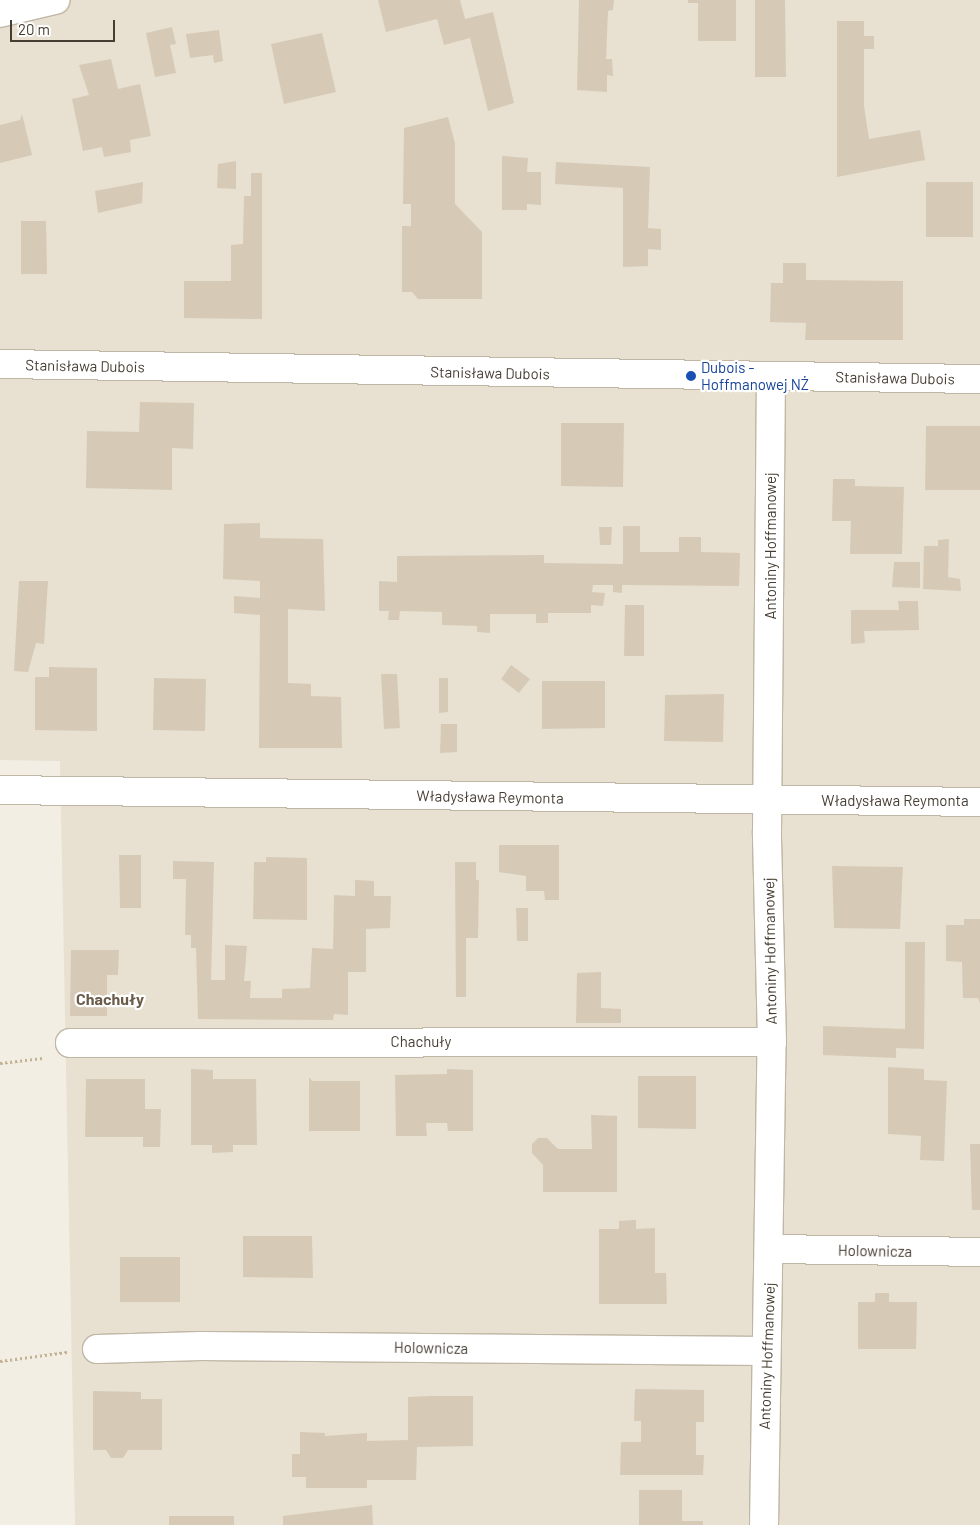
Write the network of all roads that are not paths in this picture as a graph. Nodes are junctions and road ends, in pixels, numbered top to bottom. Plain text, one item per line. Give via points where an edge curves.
1 (56, 0) edge
2 (0, 13) edge
3 (0, 364) edge
4 (771, 377) junction
5 (980, 379) edge
6 (0, 790) edge
7 (770, 800) junction
8 (980, 802) edge
9 (772, 1042) junction
10 (70, 1043) road end
11 (770, 1249) junction
12 (980, 1252) edge
13 (98, 1349) road end
14 (765, 1351) junction
15 (764, 1525) edge

1 - 2 street
3 - 4 street, Stanisława Dubois
4 - 5 street, Stanisława Dubois
4 - 7 street, Antoniny Hoffmanowej
6 - 7 street, Władysława Reymonta
7 - 8 street, Władysława Reymonta
7 - 9 street, Antoniny Hoffmanowej via 767,831
9 - 10 street, Chachuły
9 - 11 street, Antoniny Hoffmanowej
11 - 12 street, Holownicza
11 - 14 street, Antoniny Hoffmanowej
13 - 14 street, Holownicza via 201,1346
14 - 15 street, Antoniny Hoffmanowej

